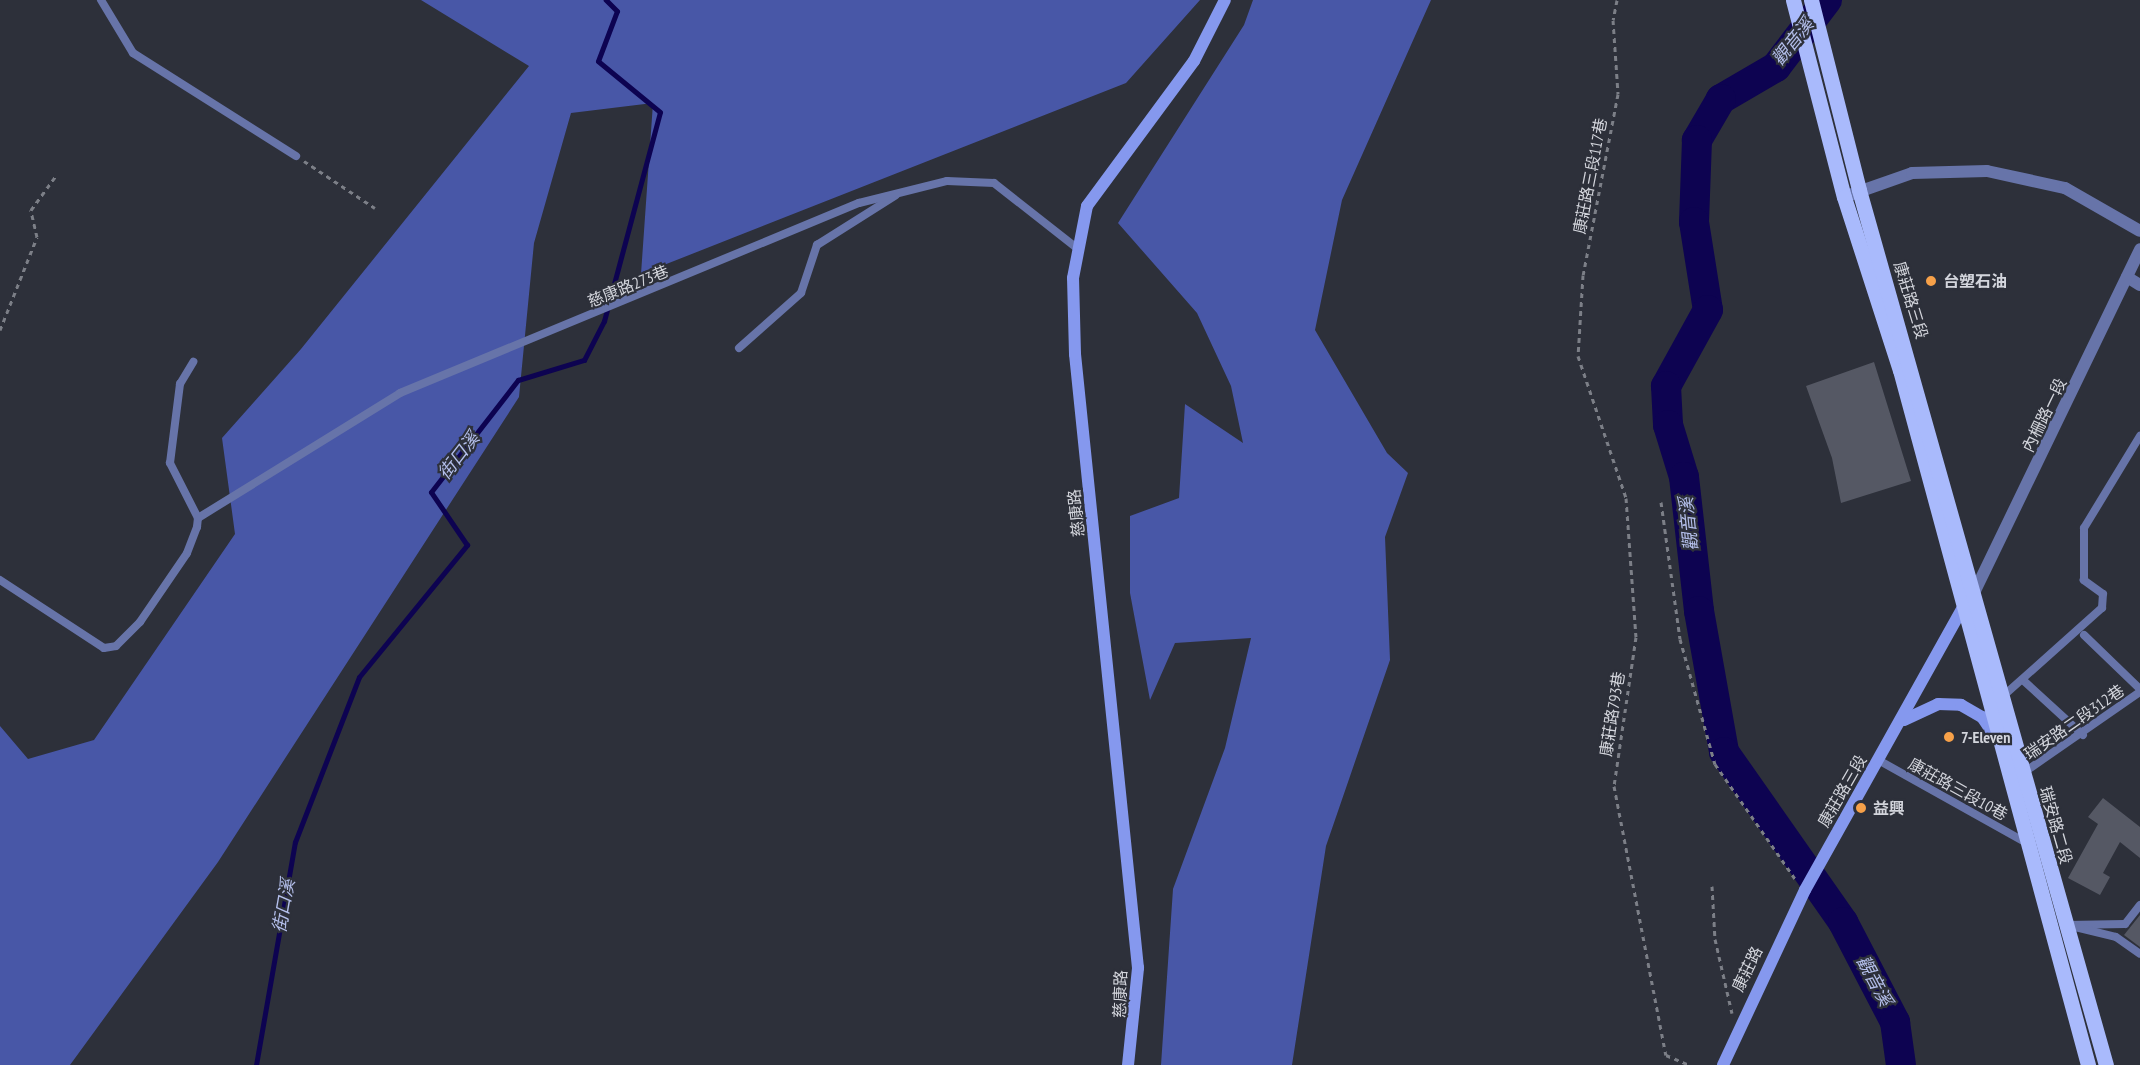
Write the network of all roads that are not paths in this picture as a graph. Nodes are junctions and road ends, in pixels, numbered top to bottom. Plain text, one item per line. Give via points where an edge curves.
1 (101, 0) edge
2 (1225, 0) edge
3 (1793, 0) edge
4 (1811, 0) edge
5 (296, 156) road end
6 (1859, 190) junction
7 (900, 193) junction
8 (1844, 198) junction
9 (2140, 231) edge
10 (1077, 248) junction
11 (2140, 249) edge
12 (2127, 277) junction
13 (2140, 285) edge
14 (739, 348) dead end
15 (193, 362) dead end
16 (2140, 436) edge
17 (198, 518) junction
18 (0, 580) edge
19 (1973, 595) junction
20 (1961, 607) junction
21 (2084, 635) dead end
22 (2024, 681) junction
23 (2140, 691) edge
24 (2002, 698) junction
25 (1901, 722) junction
26 (2083, 735) junction
27 (1995, 736) junction
28 (1880, 761) junction
29 (2023, 773) junction
30 (2023, 841) junction
31 (1805, 890) joint
32 (2140, 905) edge
33 (2067, 925) junction
34 (2140, 954) edge
35 (1128, 1065) edge
36 (1723, 1065) edge
37 (2088, 1065) edge
38 (2106, 1065) edge

1 - 5 lane via 133,53
2 - 10 street, 慈康路 via 1194,61 1087,206
3 - 8 main road, 康莊路三段
4 - 6 main road, 康莊路三段
6 - 8 street
6 - 9 street via 1912,173 1987,171 2065,188
6 - 19 main road, 康莊路三段
7 - 10 lane, 慈康路273巷 via 957,180 994,183
7 - 14 lane via 817,246 801,293
7 - 17 lane, 慈康路273巷 via 859,203 400,393
8 - 20 main road, 康莊路三段 via 1900,369
10 - 35 street, 慈康路 via 1075,354 1138,968
11 - 12 street, 內柵路一段
12 - 13 street
12 - 19 street, 內柵路一段
15 - 17 lane via 180,384 170,463
16 - 22 lane via 2084,528 2084,580 2103,594 2102,608
17 - 18 lane via 187,553 140,622 116,646 91,642
19 - 20 street, 康莊路三段
19 - 24 main road, 瑞安路二段
20 - 25 street, 康莊路三段
20 - 27 main road
21 - 23 lane
22 - 24 lane
22 - 26 lane
23 - 26 lane, 瑞安路二段312巷
24 - 29 main road, 瑞安路二段
25 - 27 street via 1938,704 1961,705 1982,717
25 - 28 street, 康莊路三段
26 - 29 lane, 瑞安路二段312巷
27 - 30 main road
28 - 30 lane, 康莊路三段10巷
28 - 31 street, 康莊路三段
29 - 33 main road, 瑞安路二段
30 - 37 main road
31 - 36 street, 康莊路
32 - 33 lane via 2125,924
33 - 34 lane via 2116,937
33 - 38 main road, 瑞安路二段

